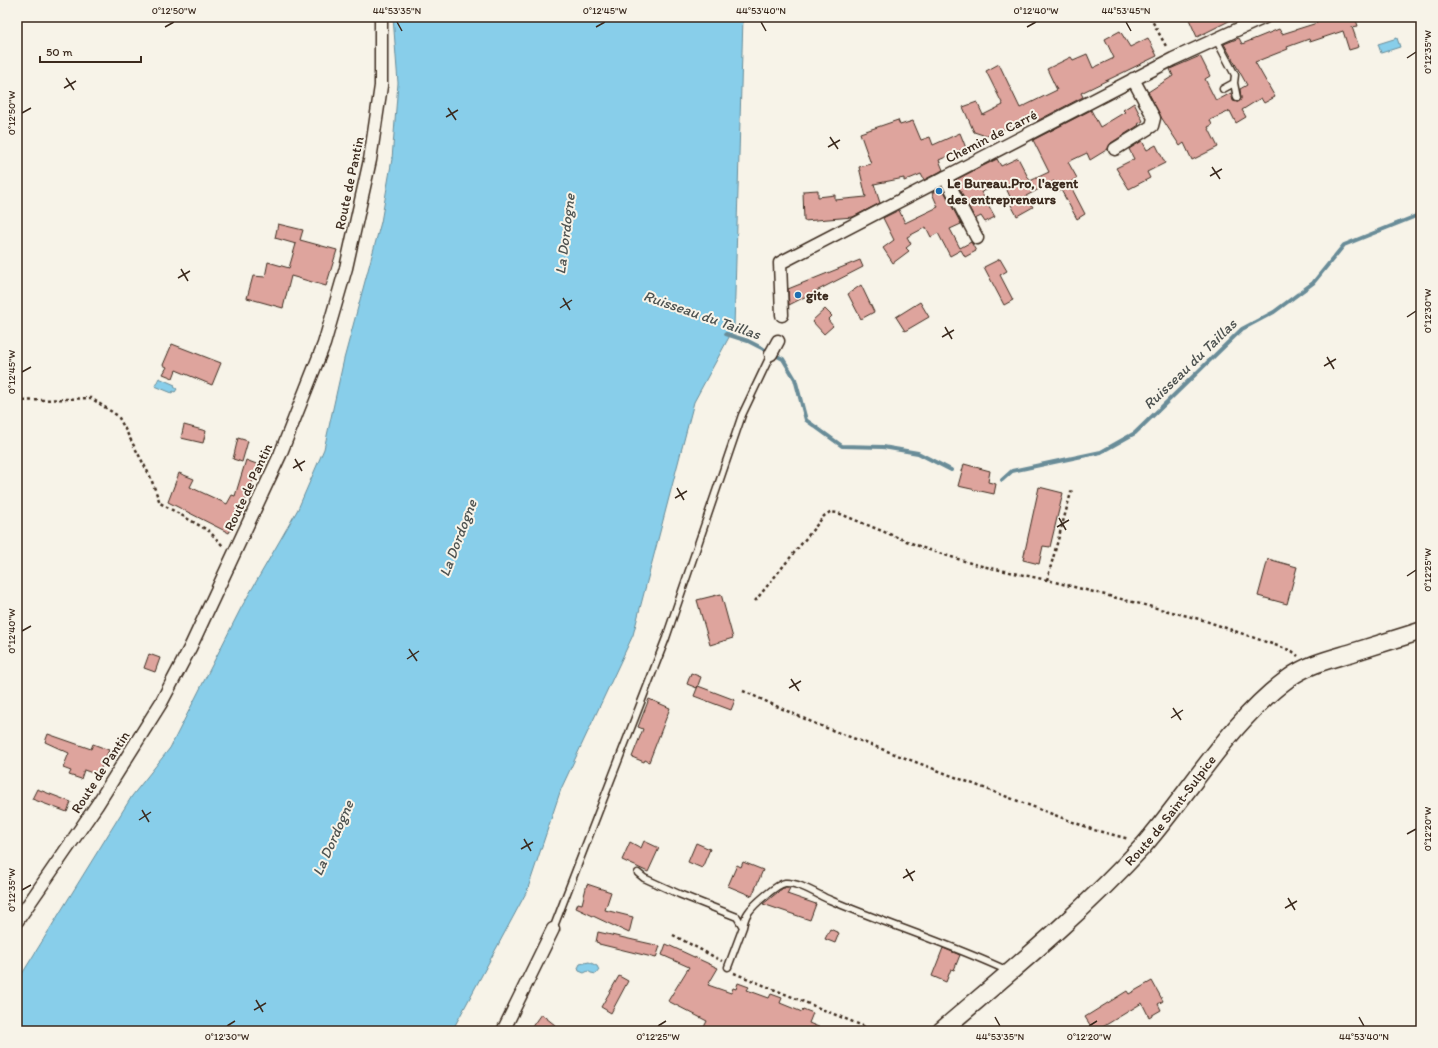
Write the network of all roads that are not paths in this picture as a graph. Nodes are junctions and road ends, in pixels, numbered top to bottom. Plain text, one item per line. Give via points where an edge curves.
1 (381, 17) edge
2 (1265, 17) edge
3 (1216, 39) junction
4 (1133, 80) junction
5 (1234, 83) junction
6 (1223, 89) dead end
7 (1237, 98) dead end
8 (1115, 149) dead end
9 (945, 177) junction
10 (977, 238) dead end
11 (782, 315) dead end
12 (778, 341) dead end
13 (771, 354) joint
14 (1421, 631) edge
15 (638, 873) dead end
16 (17, 921) edge
17 (743, 927) junction
18 (553, 929) joint
19 (728, 967) road end
20 (1010, 972) junction
21 (503, 1031) edge
22 (941, 1031) edge

1 - 16 street, Route de Pantin via 381,86 370,160 346,268 321,351 280,454 190,648 161,703 97,805
2 - 3 street, Chemin de Carré
3 - 4 street, Chemin de Carré via 1173,58
3 - 5 lane via 1235,75
4 - 8 street via 1154,118 1152,126
4 - 9 street, Chemin de Carré
5 - 6 lane
5 - 7 lane
9 - 10 street
9 - 11 street, Chemin de Carré via 780,263
12 - 13 street
13 - 18 lane via 742,415 666,638
14 - 20 main road, Route de Saint-Sulpice via 1308,666 1270,693 1211,758 1145,843 1113,878
15 - 17 lane via 679,894 737,916
17 - 19 lane
17 - 20 lane via 747,913 776,887 783,883 796,884
18 - 21 street
20 - 22 main road, Route de Saint-Sulpice

